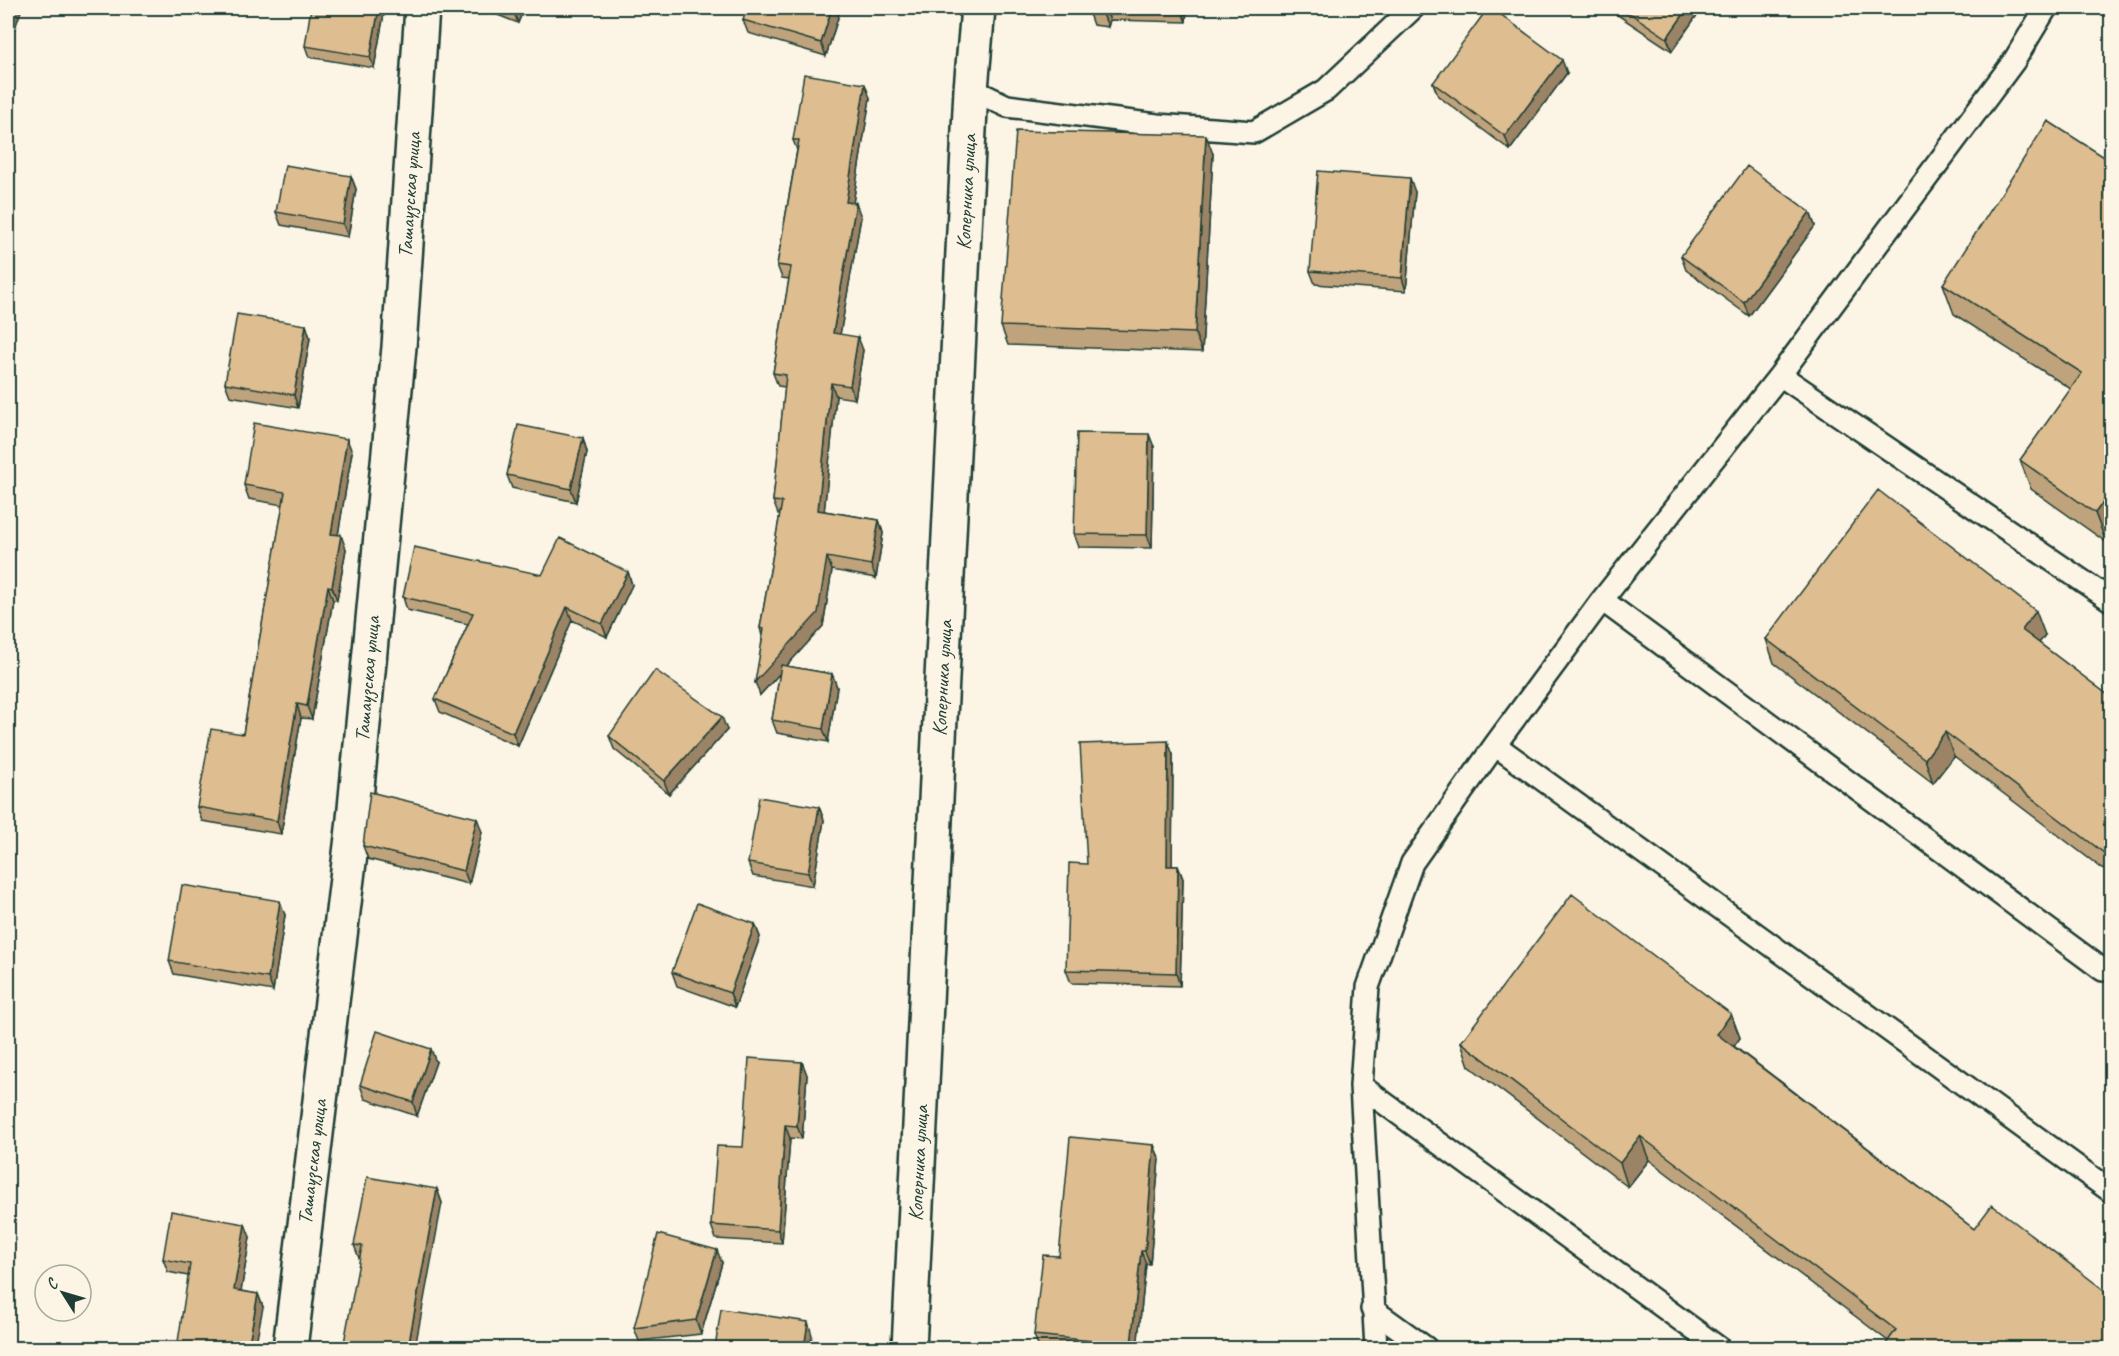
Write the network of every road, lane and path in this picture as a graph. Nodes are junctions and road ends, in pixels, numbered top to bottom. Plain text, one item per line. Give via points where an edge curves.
1 (422, 8) edge
2 (978, 8) edge
3 (1413, 8) edge
4 (2046, 8) edge
5 (971, 89) junction
6 (1780, 375) junction
7 (1602, 600) junction
8 (2112, 601) edge
9 (1495, 745) junction
10 (2103, 970) dead end
11 (1361, 1086) junction
12 (2112, 1192) edge
13 (1372, 1309) junction
14 (290, 1348) edge
15 (909, 1348) edge
16 (1376, 1348) edge
17 (1426, 1348) edge
18 (1719, 1348) edge

1 - 14 street, Ташаузская улица via 399,347 353,829
2 - 5 street, Коперника улица
3 - 5 lane via 1326,90 1254,132 1007,106
4 - 6 lane via 2014,61
5 - 15 street, Коперника улица
6 - 7 lane
6 - 8 lane
7 - 9 lane
7 - 10 lane
9 - 11 lane via 1412,862 1368,987
9 - 12 lane
11 - 13 lane
11 - 18 lane
13 - 16 lane
13 - 17 lane

